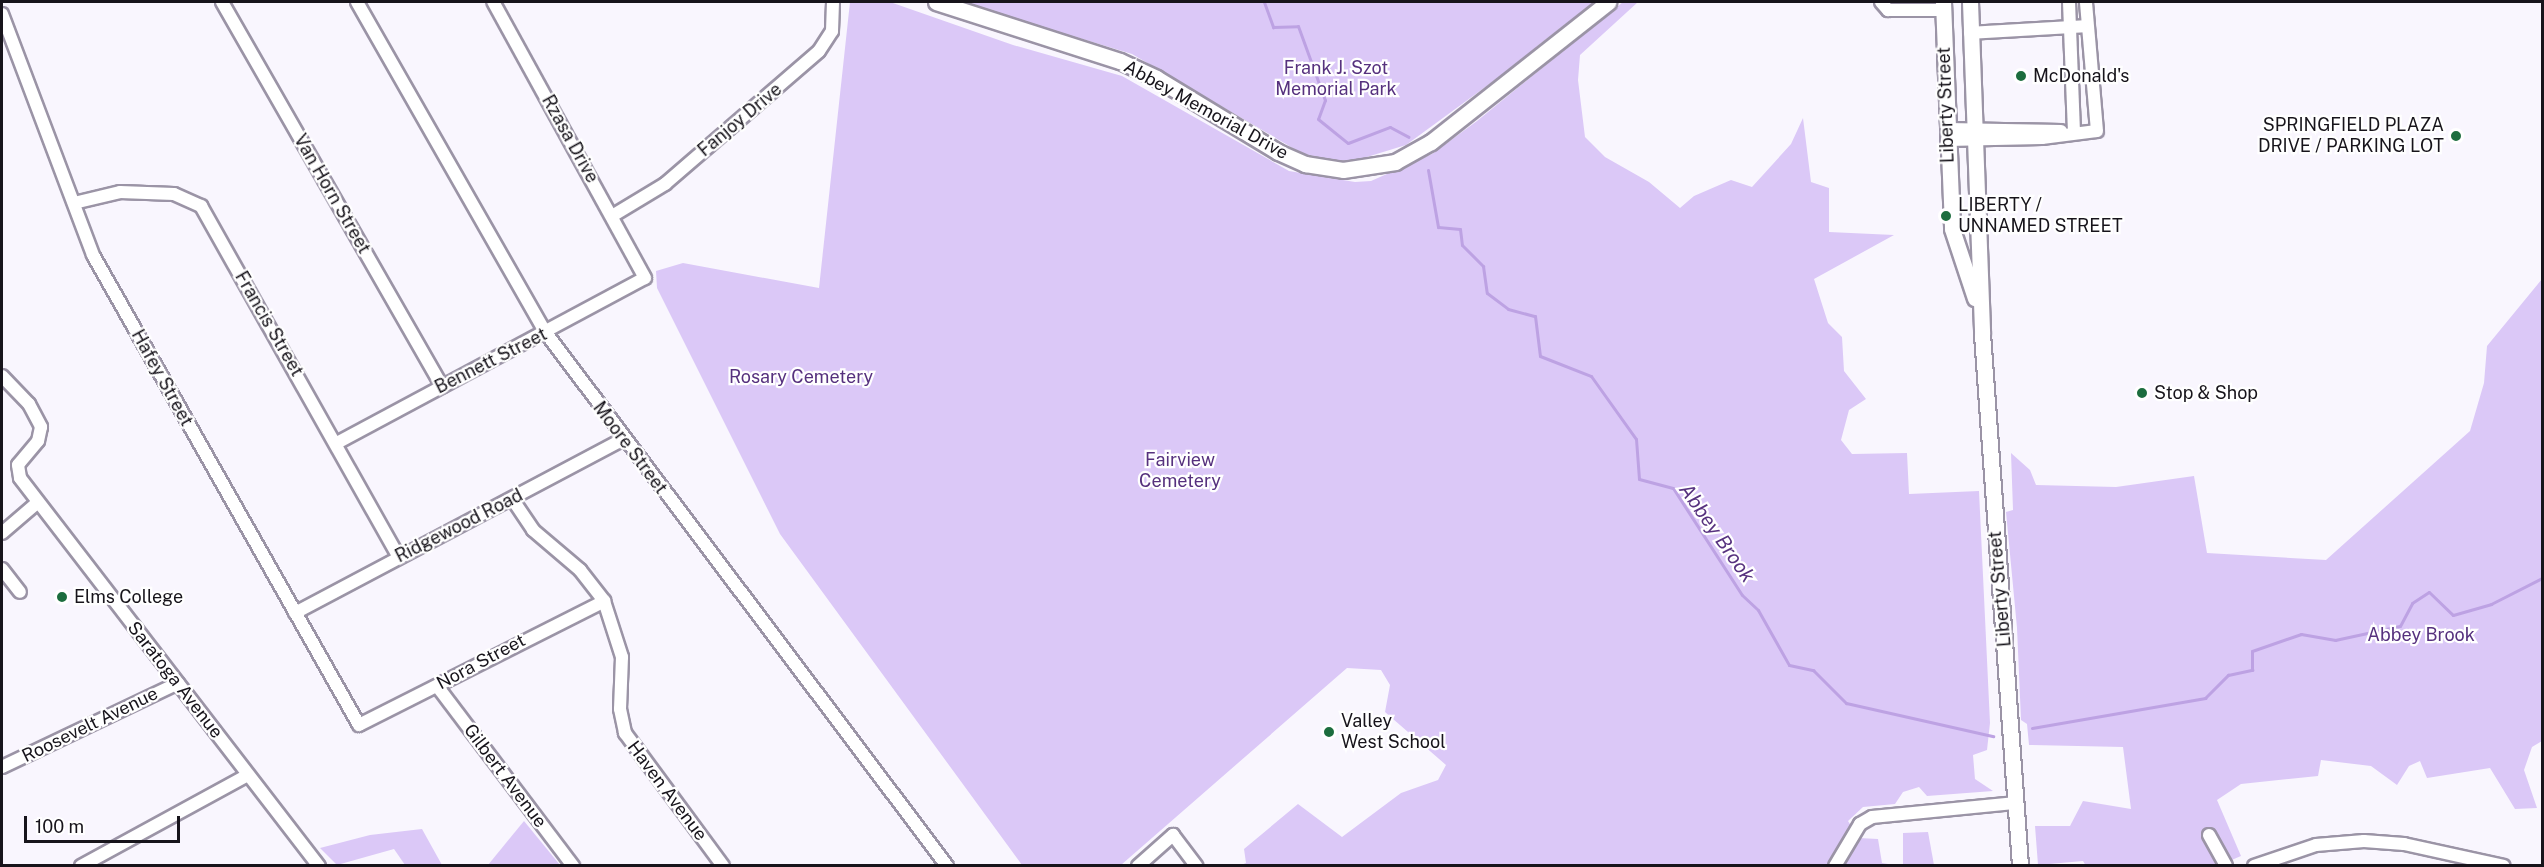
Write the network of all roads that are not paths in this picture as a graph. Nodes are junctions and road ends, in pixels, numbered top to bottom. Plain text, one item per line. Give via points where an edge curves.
1 (222, 2) edge
2 (357, 2) edge
3 (493, 2) edge
4 (833, 2) edge
5 (936, 2) edge
6 (1608, 2) edge
7 (1970, 2) edge
8 (2069, 2) edge
9 (2086, 2) edge
10 (1883, 5) edge
11 (1943, 6) edge
12 (2, 14) edge
13 (2087, 26) junction
14 (2070, 27) junction
15 (1970, 33) junction
16 (2074, 132) junction
17 (1973, 134) junction
18 (1947, 135) junction
19 (74, 203) junction
20 (612, 216) junction
21 (645, 278) joint
22 (1981, 312) junction
23 (546, 333) junction
24 (2, 376) edge
25 (442, 386) junction
26 (623, 439) junction
27 (337, 443) junction
28 (513, 500) junction
29 (37, 502) junction
30 (2, 532) edge
31 (399, 557) junction
32 (2, 569) edge
33 (20, 592) dead end
34 (604, 601) junction
35 (295, 613) junction
36 (177, 683) junction
37 (437, 686) junction
38 (359, 725) joint
39 (2, 767) edge
40 (248, 775) junction
41 (2016, 803) junction
42 (2209, 835) dead end
43 (81, 866) edge
44 (319, 866) edge
45 (573, 866) edge
46 (723, 866) edge
47 (947, 866) edge
48 (1138, 866) edge
49 (1196, 866) edge
50 (1835, 866) edge
51 (2020, 866) edge
52 (2226, 866) edge
53 (2254, 866) edge
54 (2504, 866) edge

1 - 25 street, Van Horn Street
2 - 23 street, Moore Street
3 - 20 street, Rzasa Drive
4 - 20 street, Fanjoy Drive via 832,30 819,51 665,184
5 - 6 main road, Abbey Memorial Drive via 1120,61 1287,156 1343,170 1389,164 1424,146
7 - 15 main road, Liberty Street
8 - 14 street
9 - 13 street
10 - 11 street
11 - 18 main road, Liberty Street
12 - 19 street, Hafey Street
13 - 14 street
13 - 16 street via 2097,131
14 - 15 street
14 - 16 street
15 - 17 main road, Liberty Street
16 - 17 street via 2042,138
17 - 18 street
17 - 22 main road, Liberty Street
18 - 22 main road, Liberty Street via 1952,230
19 - 27 street, Francis Street via 120,192 174,194 201,206
19 - 35 street, Hafey Street via 104,276
20 - 21 street, Rzasa Drive
21 - 23 street, Bennett Street
22 - 41 main road, Liberty Street
23 - 25 street, Bennett Street
23 - 26 street, Moore Street
24 - 29 street, Saratoga Avenue via 29,404 41,425 38,441 17,471
25 - 27 street, Bennett Street
26 - 28 street, Ridgewood Road
26 - 47 street, Moore Street
27 - 31 street, Francis Street
28 - 31 street, Ridgewood Road
28 - 34 street, Haven Avenue via 532,530 580,570
29 - 30 street
29 - 36 street, Saratoga Avenue
31 - 35 street, Ridgewood Road
32 - 33 street
34 - 37 street, Nora Street
34 - 46 street, Haven Avenue via 622,657 620,709 625,734
35 - 38 street, Hafey Street
36 - 39 street, Roosevelt Avenue
36 - 40 street, Saratoga Avenue
37 - 38 street, Nora Street
37 - 45 street, Gilbert Avenue
40 - 43 street
40 - 44 street, Saratoga Avenue
41 - 50 street via 1872,817 1860,824
41 - 51 main road, Liberty Street
42 - 52 street
48 - 49 street via 1173,835
53 - 54 street via 2316,845 2364,841 2404,844

